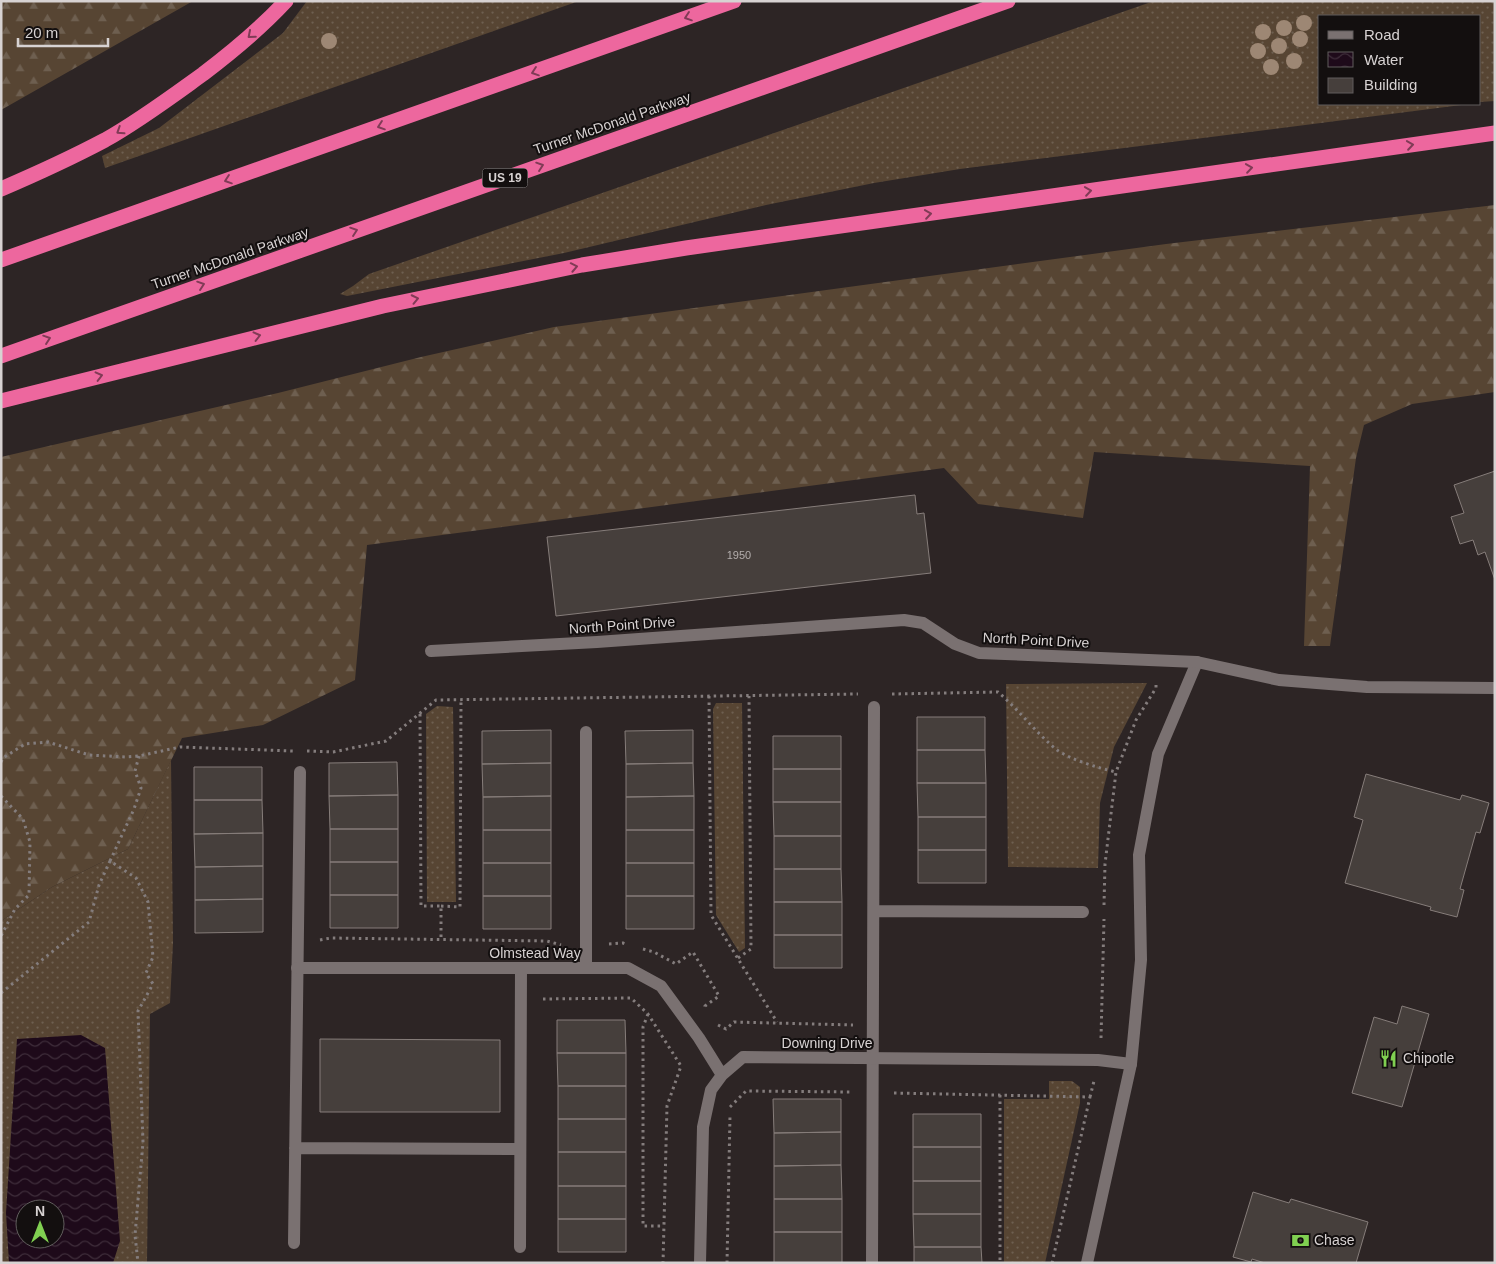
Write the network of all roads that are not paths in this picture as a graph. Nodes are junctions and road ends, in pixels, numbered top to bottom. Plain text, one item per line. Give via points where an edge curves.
1 (286, 1) edge
2 (734, 1) edge
3 (1008, 1) edge
4 (1495, 133) edge
5 (1, 189) edge
6 (1, 260) edge
7 (1, 356) edge
8 (1, 401) edge
9 (431, 651) dead end
10 (1196, 662) junction
11 (1495, 688) edge
12 (874, 707) dead end
13 (586, 732) dead end
14 (300, 772) dead end
15 (874, 911) junction
16 (1083, 912) dead end
17 (297, 968) junction
18 (521, 968) junction
19 (586, 968) junction
20 (873, 1058) junction
21 (1131, 1064) junction
22 (722, 1075) junction
23 (296, 1148) junction
24 (520, 1149) junction
25 (294, 1243) dead end
26 (520, 1247) dead end
27 (700, 1263) edge
28 (872, 1263) edge
29 (1087, 1263) edge

1 -> 5 highway via 224,58 166,101 106,140
2 -> 6 highway
7 -> 3 highway, Turner McDonald Parkway / US 19
8 -> 4 highway via 383,306 582,265
9 - 10 street, North Point Drive via 904,620 923,623 955,644 979,653
10 - 11 street, North Point Drive via 1279,680 1367,687
10 - 21 street via 1158,754 1139,855 1141,960
12 - 15 street
13 - 19 street
14 - 17 street
15 - 16 street
15 - 20 street
17 - 18 street, Olmstead Way
17 - 23 street
18 - 19 street, Olmstead Way
18 - 24 street
19 - 22 street, Olmstead Way via 628,968 661,986
20 - 21 street, Downing Drive via 1098,1060
20 - 22 street, Downing Drive via 744,1057
20 - 28 street
21 - 29 street
22 - 27 street, Downing Drive via 711,1090 703,1127
23 - 24 street
23 - 25 street
24 - 26 street

